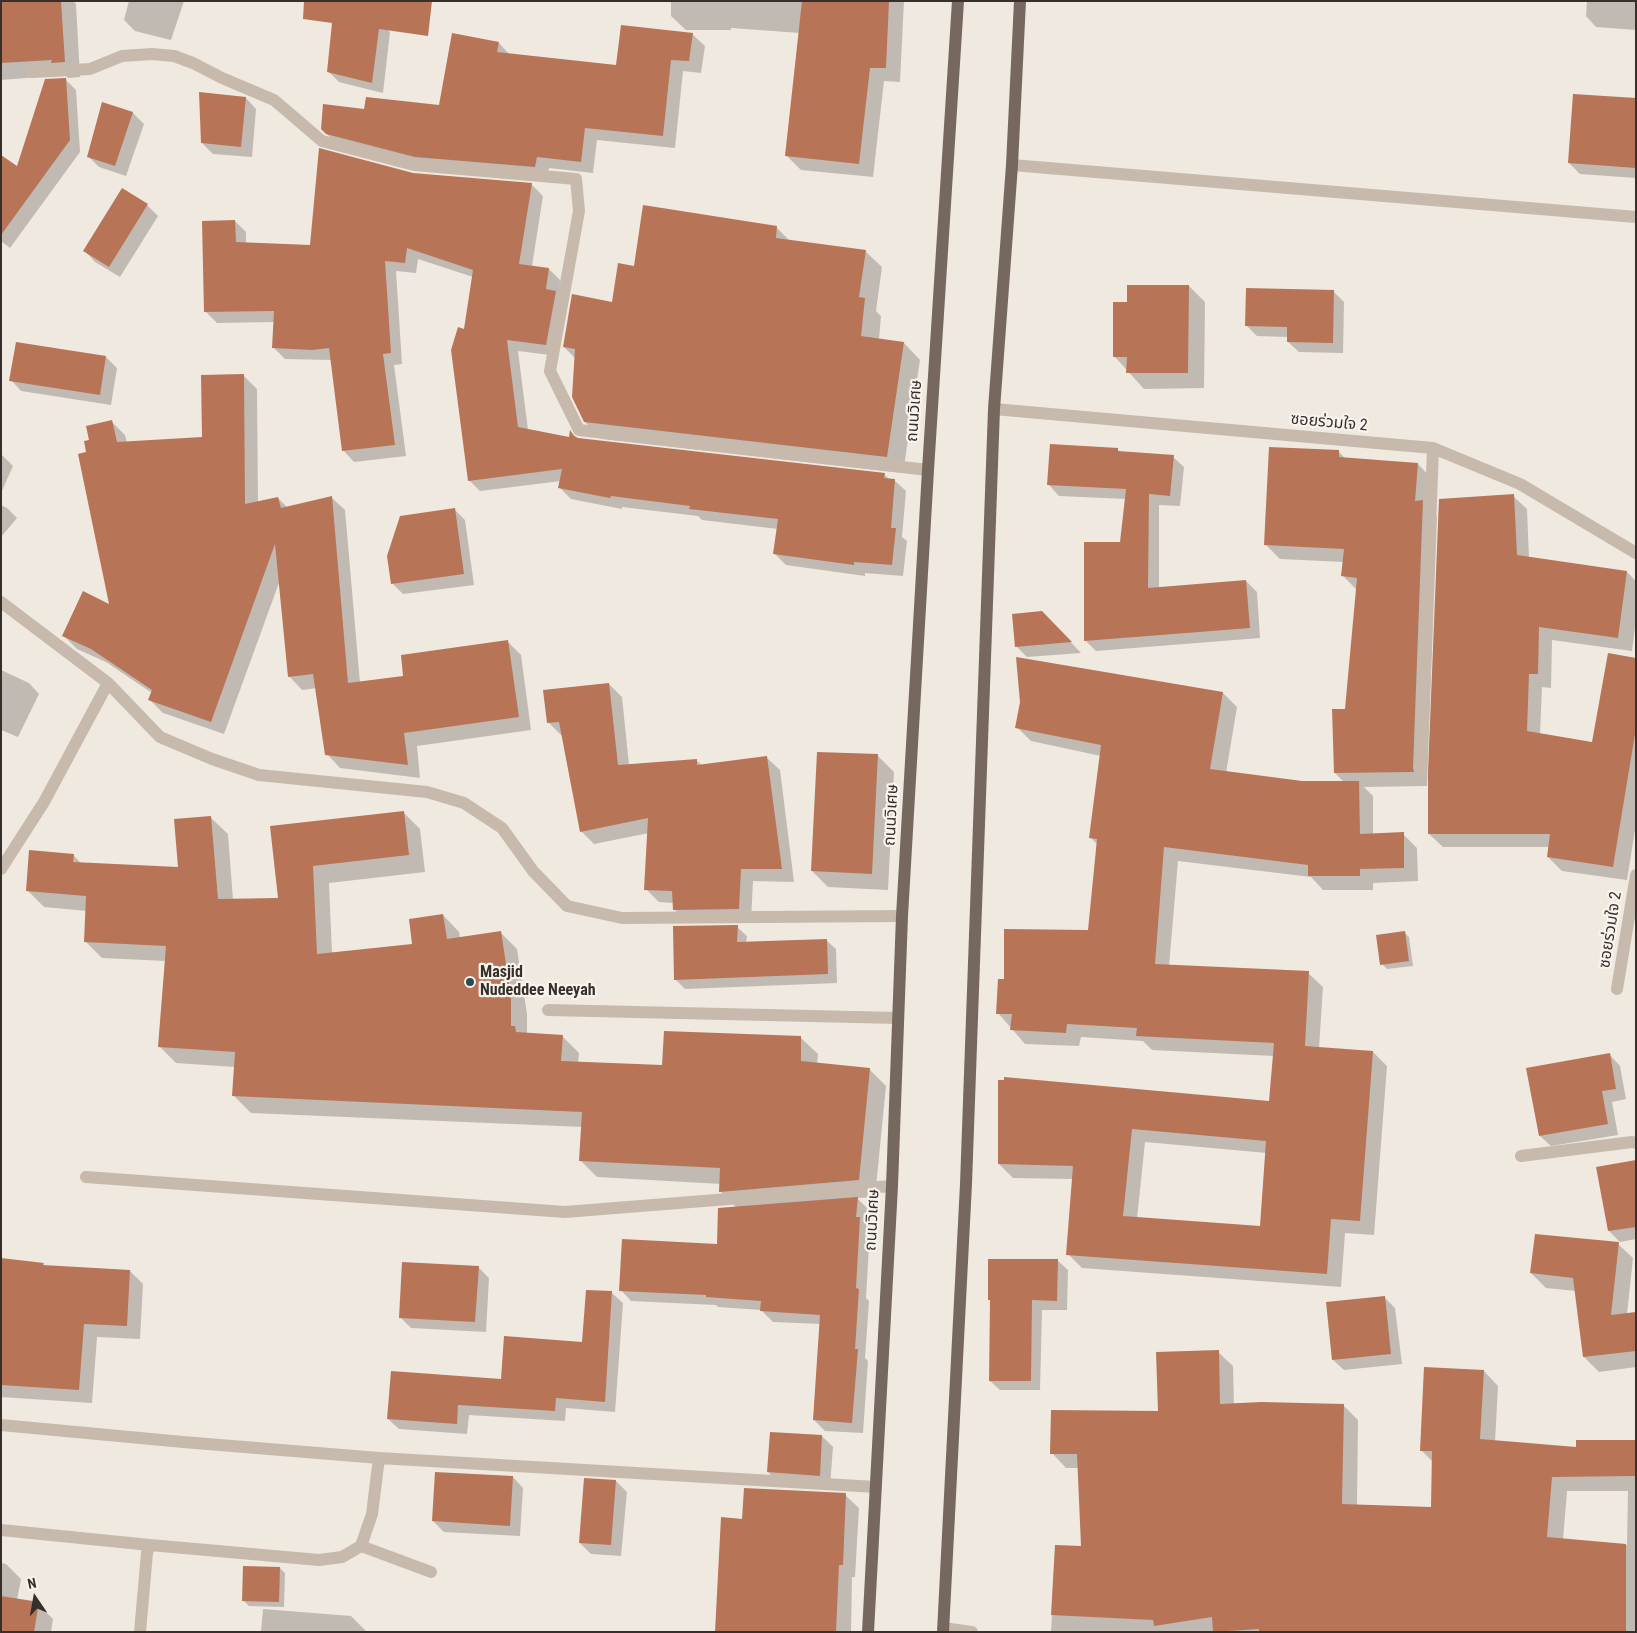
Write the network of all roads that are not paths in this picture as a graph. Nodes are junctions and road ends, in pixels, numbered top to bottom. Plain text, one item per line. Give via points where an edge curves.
1 (958, 1) edge
2 (1020, 1) edge
3 (33, 72) dead end
4 (1012, 165) junction
5 (1636, 217) edge
6 (994, 409) junction
7 (1433, 448) junction
8 (928, 470) junction
9 (1636, 553) edge
10 (1, 602) edge
11 (108, 683) junction
12 (1420, 768) dead end
13 (1, 869) edge
14 (1636, 875) edge
15 (902, 916) junction
16 (1618, 989) dead end
17 (548, 1010) dead end
18 (898, 1018) junction
19 (1636, 1143) edge
20 (1521, 1156) dead end
21 (86, 1177) dead end
22 (892, 1186) junction
23 (1, 1425) edge
24 (378, 1458) junction
25 (876, 1487) junction
26 (1, 1530) edge
27 (150, 1545) junction
28 (361, 1546) junction
29 (430, 1572) dead end
30 (943, 1630) edge
31 (140, 1632) edge
32 (868, 1632) edge
33 (972, 1632) edge

1 - 8 main road, ถนนวิเศษ
2 - 4 main road
3 - 8 street via 90,69 122,56 174,56 274,100 322,141 414,165 576,179 579,211 550,371 578,430
4 - 5 street
4 - 6 main road
6 - 7 street, ซอยร่วมใจ 2
6 - 30 main road via 966,1184
7 - 9 street, ซอยร่วมใจ 2 via 1520,484
7 - 12 street
8 - 15 main road, ถนนวิเศษ
10 - 11 street
11 - 13 street via 44,802
11 - 15 street via 160,737 259,775 427,792 464,803 502,828 533,871 567,906 622,918
14 - 16 street, ซอยร่วมใจ 2
15 - 18 main road, ถนนวิเศษ
17 - 18 street
18 - 22 main road, ถนนวิเศษ
19 - 20 street
21 - 22 street via 565,1212
22 - 25 main road, ถนนวิเศษ
23 - 24 street
24 - 25 street
24 - 28 street via 372,1514
25 - 32 main road, ถนนวิเศษ
26 - 27 street
27 - 28 street via 320,1560 342,1557
27 - 31 street
28 - 29 street
30 - 33 street

